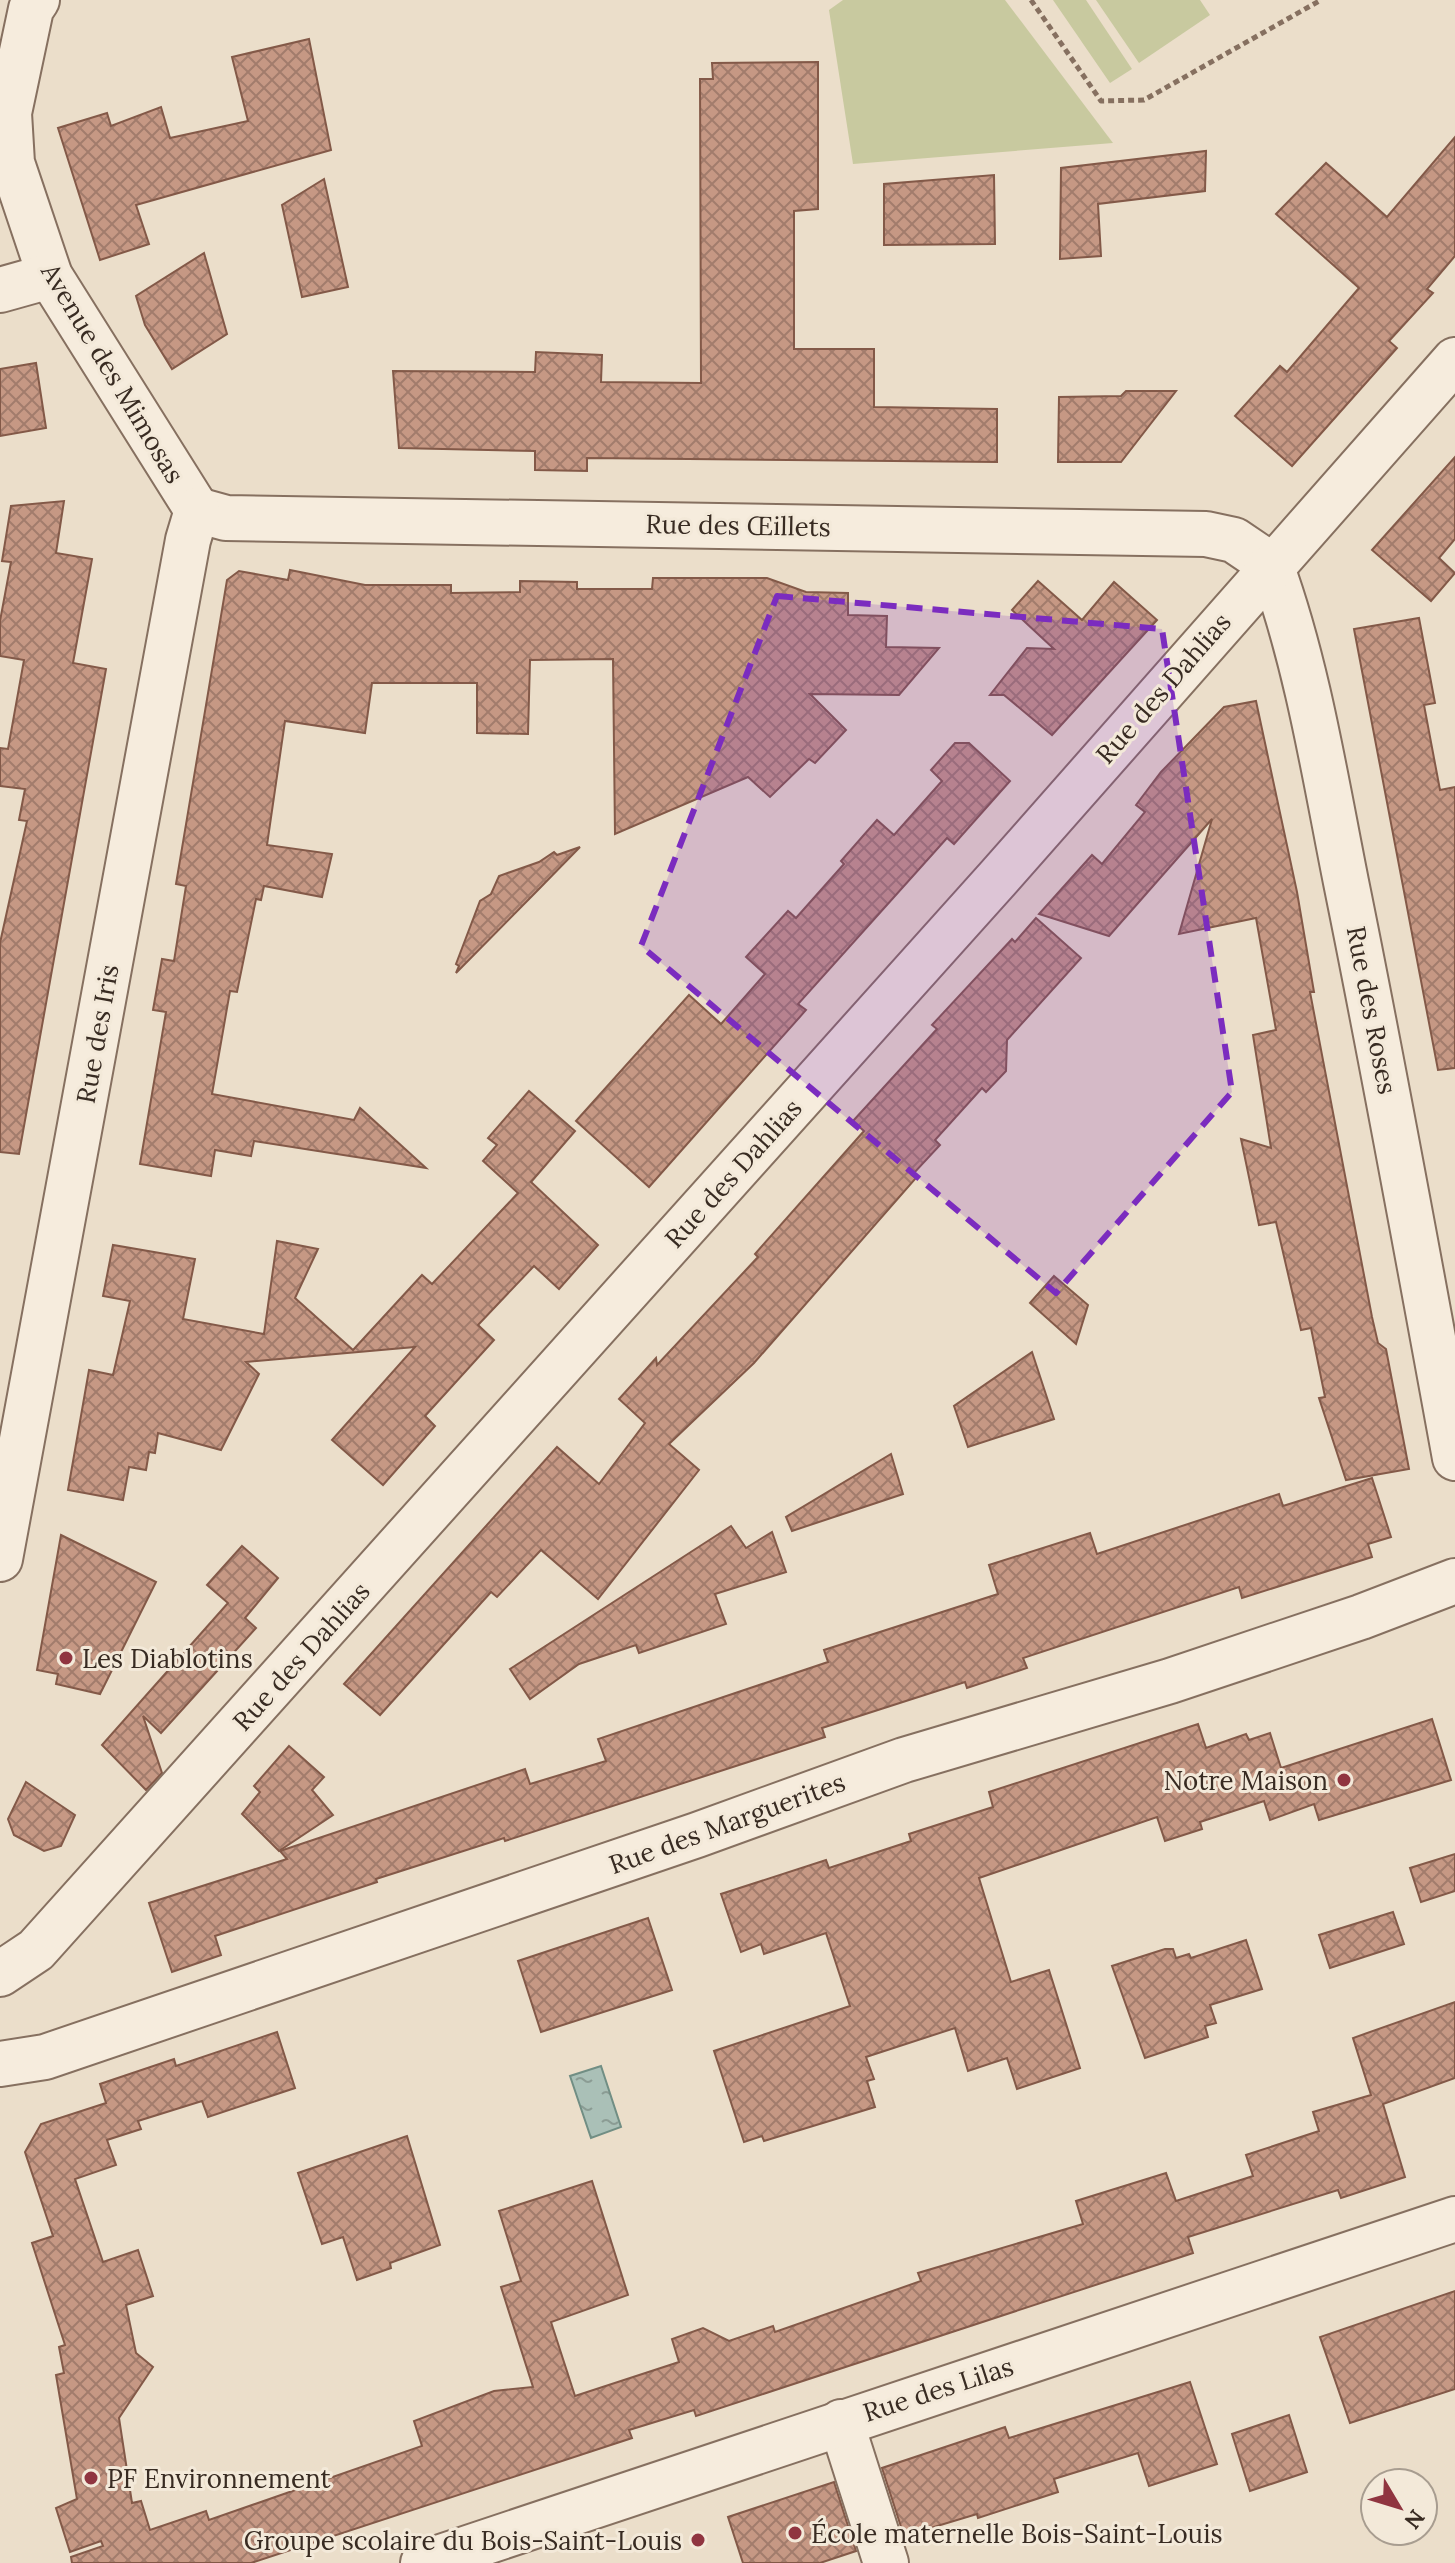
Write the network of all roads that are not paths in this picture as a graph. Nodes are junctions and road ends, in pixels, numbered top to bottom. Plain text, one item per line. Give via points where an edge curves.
1 (37, 0) edge
2 (50, 276) junction
3 (0, 290) edge
4 (1455, 360) edge
5 (197, 510) junction
6 (1271, 565) junction
7 (1455, 1458) edge
8 (0, 1559) edge
9 (1455, 1581) edge
10 (0, 1974) edge
11 (0, 2064) edge
12 (1449, 2227) edge
13 (841, 2422) junction
14 (423, 2563) edge
15 (886, 2563) edge

1 - 2 street, Avenue des Mimosas via 9,113 12,163
2 - 3 street
2 - 5 street, Avenue des Mimosas
4 - 6 street, Rue des Dahlias
5 - 6 street, Rue des Œillets via 226,518 1206,534 1234,540
5 - 8 street, Rue des Iris
6 - 7 street, Rue des Roses via 1290,620 1333,814
6 - 10 street, Rue des Dahlias via 316,1641 36,1950
9 - 11 street, Rue des Marguerites via 1170,1681 904,1760 682,1841 45,2057
12 - 13 street, Rue des Lilas
13 - 14 street, Rue des Lilas
13 - 15 street

